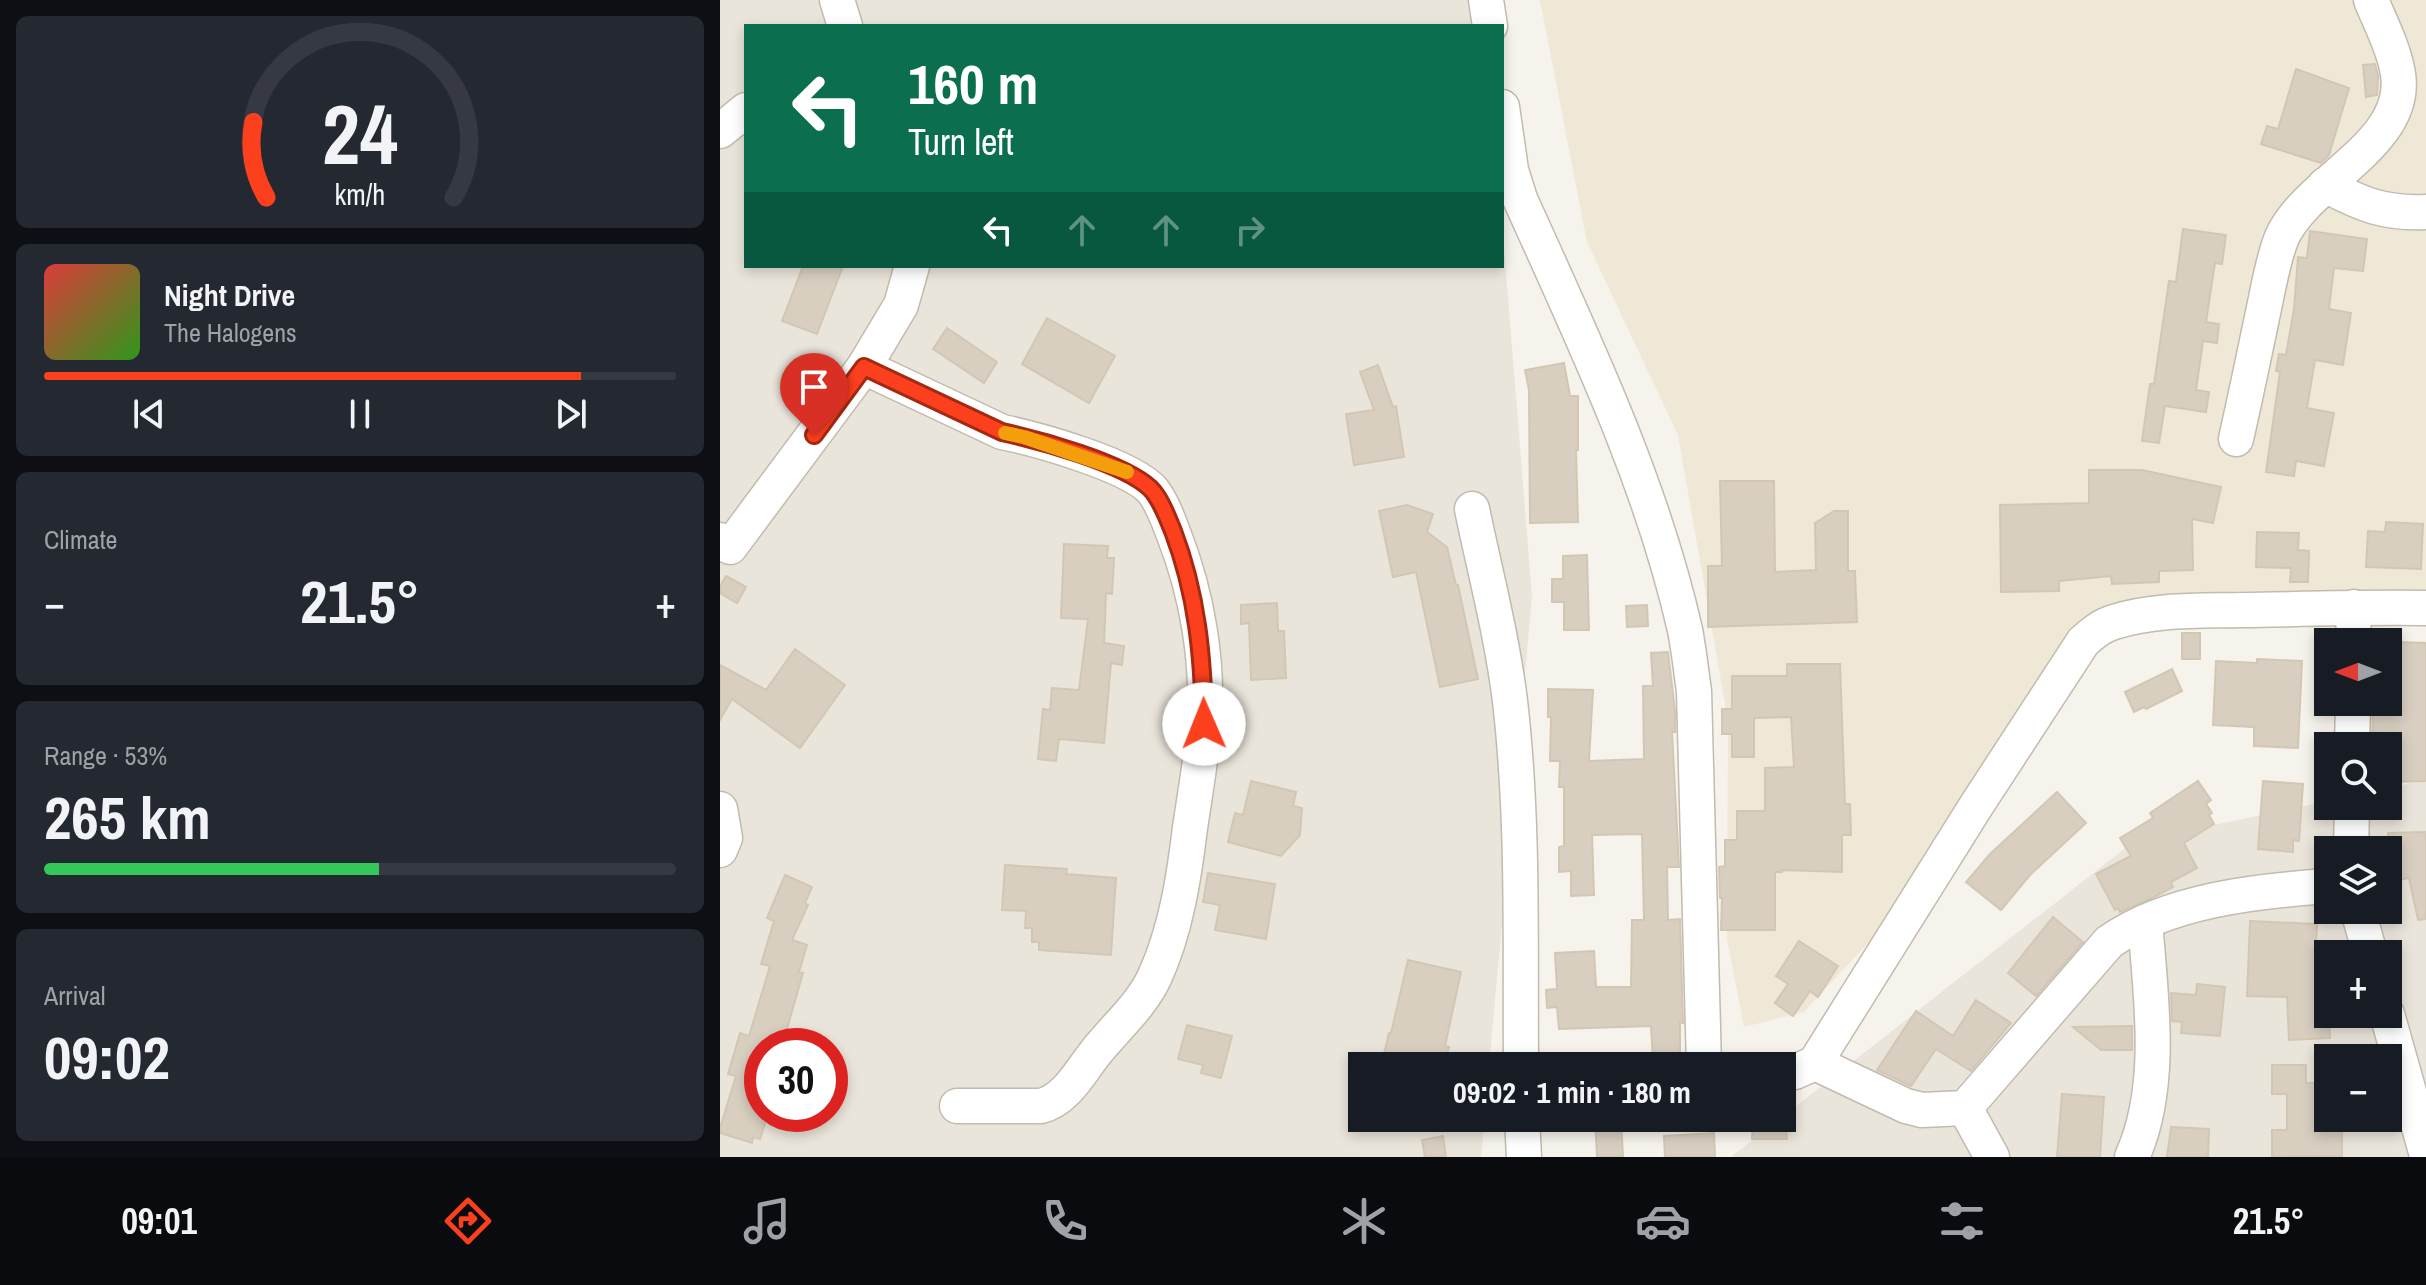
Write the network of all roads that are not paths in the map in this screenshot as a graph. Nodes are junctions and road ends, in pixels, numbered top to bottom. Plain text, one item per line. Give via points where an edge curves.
1 (837, 0) edge
2 (1486, 0) edge
3 (2371, 0) edge
4 (844, 24) edge
5 (1490, 24) edge
6 (744, 112) edge
7 (1504, 121) edge
8 (720, 131) edge
9 (2325, 185) junction
10 (2426, 212) edge
11 (911, 268) edge
12 (864, 367) junction
13 (2236, 439) dead end
14 (1472, 509) dead end
15 (723, 549) edge
16 (2354, 607) junction
17 (2426, 608) edge
18 (2353, 628) edge
19 (720, 809) edge
20 (720, 850) edge
21 (2314, 887) edge
22 (2145, 922) junction
23 (2391, 1028) edge
24 (1521, 1052) edge
25 (1704, 1052) edge
26 (1815, 1063) junction
27 (1796, 1072) edge
28 (957, 1106) dead end
29 (1965, 1108) junction
30 (1523, 1132) edge
31 (2426, 1152) edge
32 (1524, 1157) edge
33 (1992, 1157) edge
34 (2132, 1157) edge

1 - 4 street
2 - 5 street
3 - 9 street via 2393,53 2397,100 2380,135
6 - 8 street
7 - 25 street via 1520,199 1620,425 1685,632 1694,691
9 - 10 street via 2359,203
9 - 13 street via 2293,218 2282,238
11 - 12 street via 901,305
12 - 15 street
12 - 28 street via 1002,432 1132,474 1152,490 1186,566 1201,653 1204,724 1187,849 1172,930 1155,977 1051,1103
14 - 24 street via 1510,698 1520,811
16 - 17 street
16 - 18 street
16 - 26 street via 2178,612 2096,629 1976,806
19 - 20 street via 725,838
21 - 22 street via 2269,890
22 - 29 street via 2109,942
22 - 34 street via 2152,1053 2144,1118
23 - 31 street
26 - 27 street
26 - 29 street via 1906,1106
29 - 33 street
30 - 32 street

